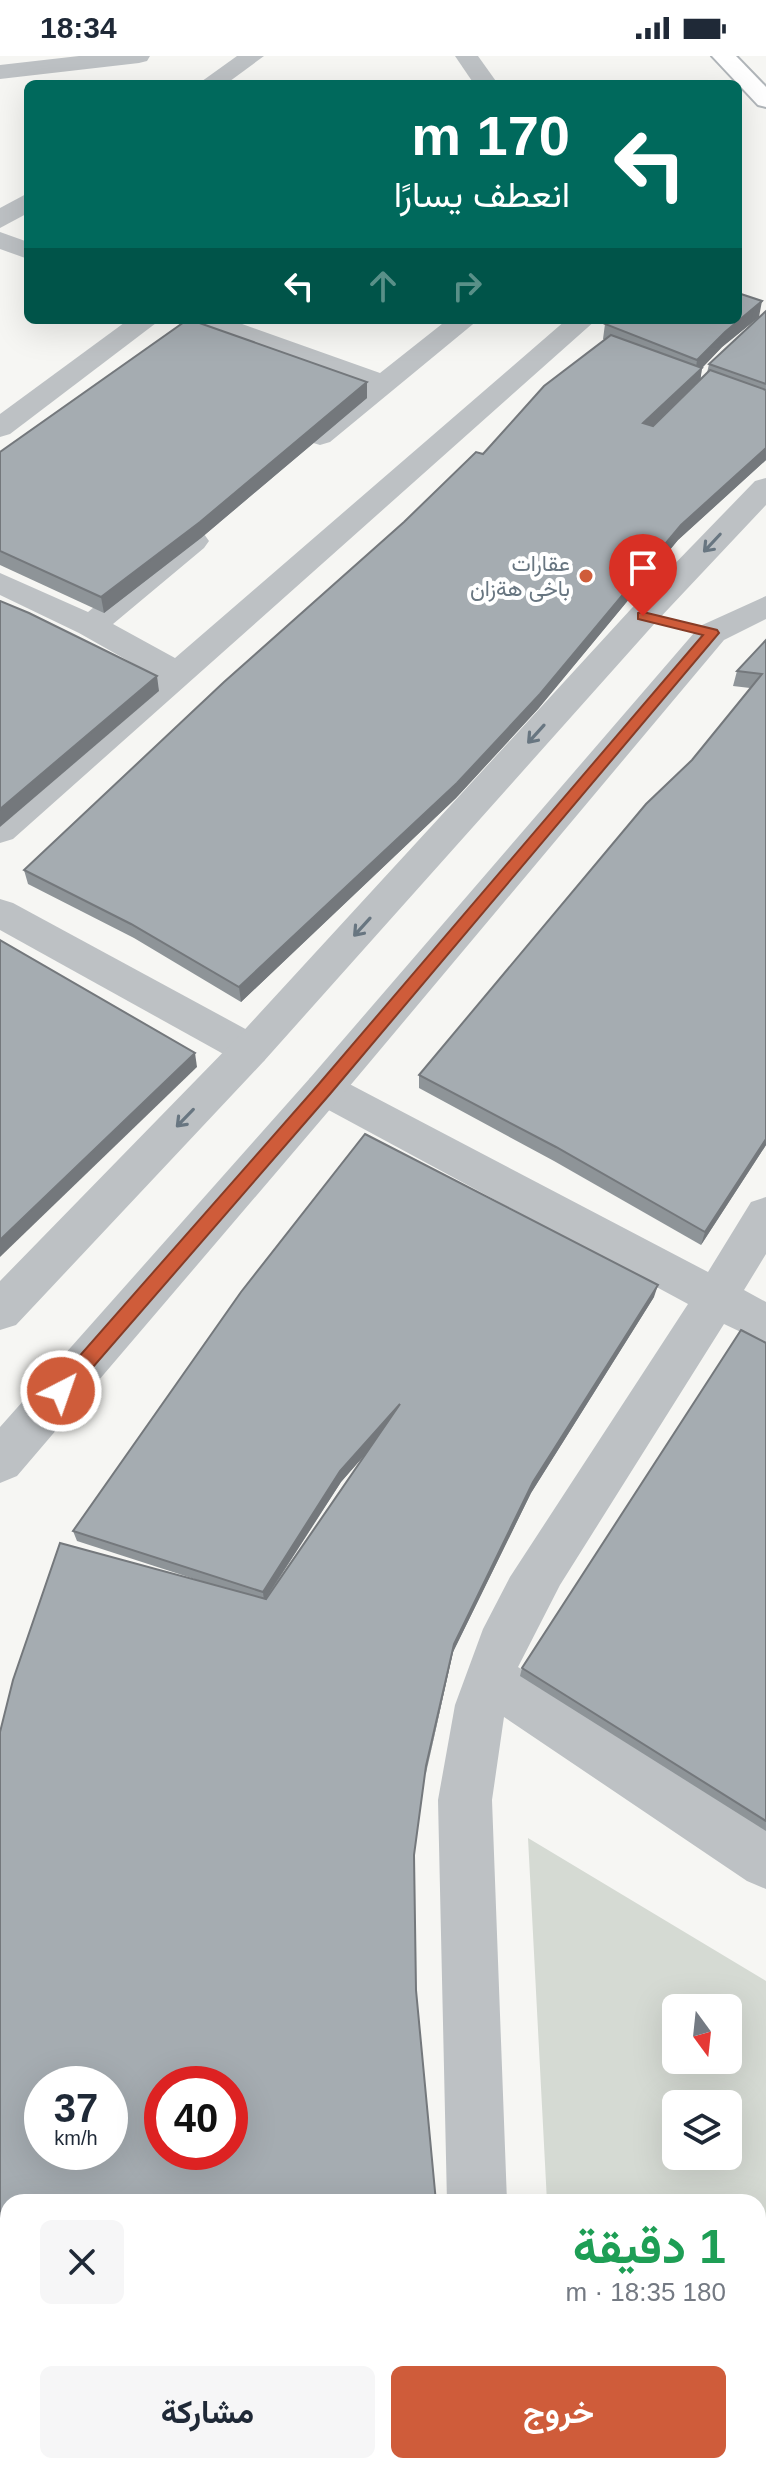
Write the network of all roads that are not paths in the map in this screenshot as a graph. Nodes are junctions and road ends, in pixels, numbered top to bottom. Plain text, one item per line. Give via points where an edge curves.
1 (139, 56) edge
2 (253, 56) edge
3 (466, 56) edge
4 (723, 56) edge
5 (0, 72) edge
6 (216, 80) edge
7 (480, 80) edge
8 (766, 100) edge
9 (24, 204) edge
10 (0, 220) edge
11 (0, 240) edge
12 (24, 249) edge
13 (141, 324) edge
14 (216, 324) edge
15 (459, 324) edge
16 (577, 324) edge
17 (383, 384) junction
18 (0, 428) edge
19 (298, 454) edge
20 (766, 487) edge
21 (212, 525) edge
22 (0, 583) edge
23 (766, 606) edge
24 (678, 624) junction
25 (91, 626) junction
26 (178, 674) junction
27 (0, 830) edge
28 (0, 913) edge
29 (250, 1050) junction
30 (324, 1089) junction
31 (766, 1215) edge
32 (717, 1298) junction
33 (0, 1311) edge
34 (766, 1324) edge
35 (0, 1461) edge
36 (489, 1677) junction
37 (766, 1862) edge
38 (477, 2194) edge

1 - 5 street
2 - 6 street
3 - 7 street
4 - 8 main road
9 - 10 street
11 - 12 street
13 - 18 street
14 - 17 street
15 - 17 street
16 - 26 street
17 - 19 street
20 -> 24 street
21 - 25 street
22 - 25 street
23 - 24 street
24 -> 29 street
24 - 30 street
25 - 26 street
26 - 27 street
28 - 29 street
29 -> 33 street
30 - 32 street
30 - 35 street
31 - 32 street
32 - 34 street
32 - 36 street via 547,1561 514,1616
36 - 37 street
36 - 38 street via 465,1800

